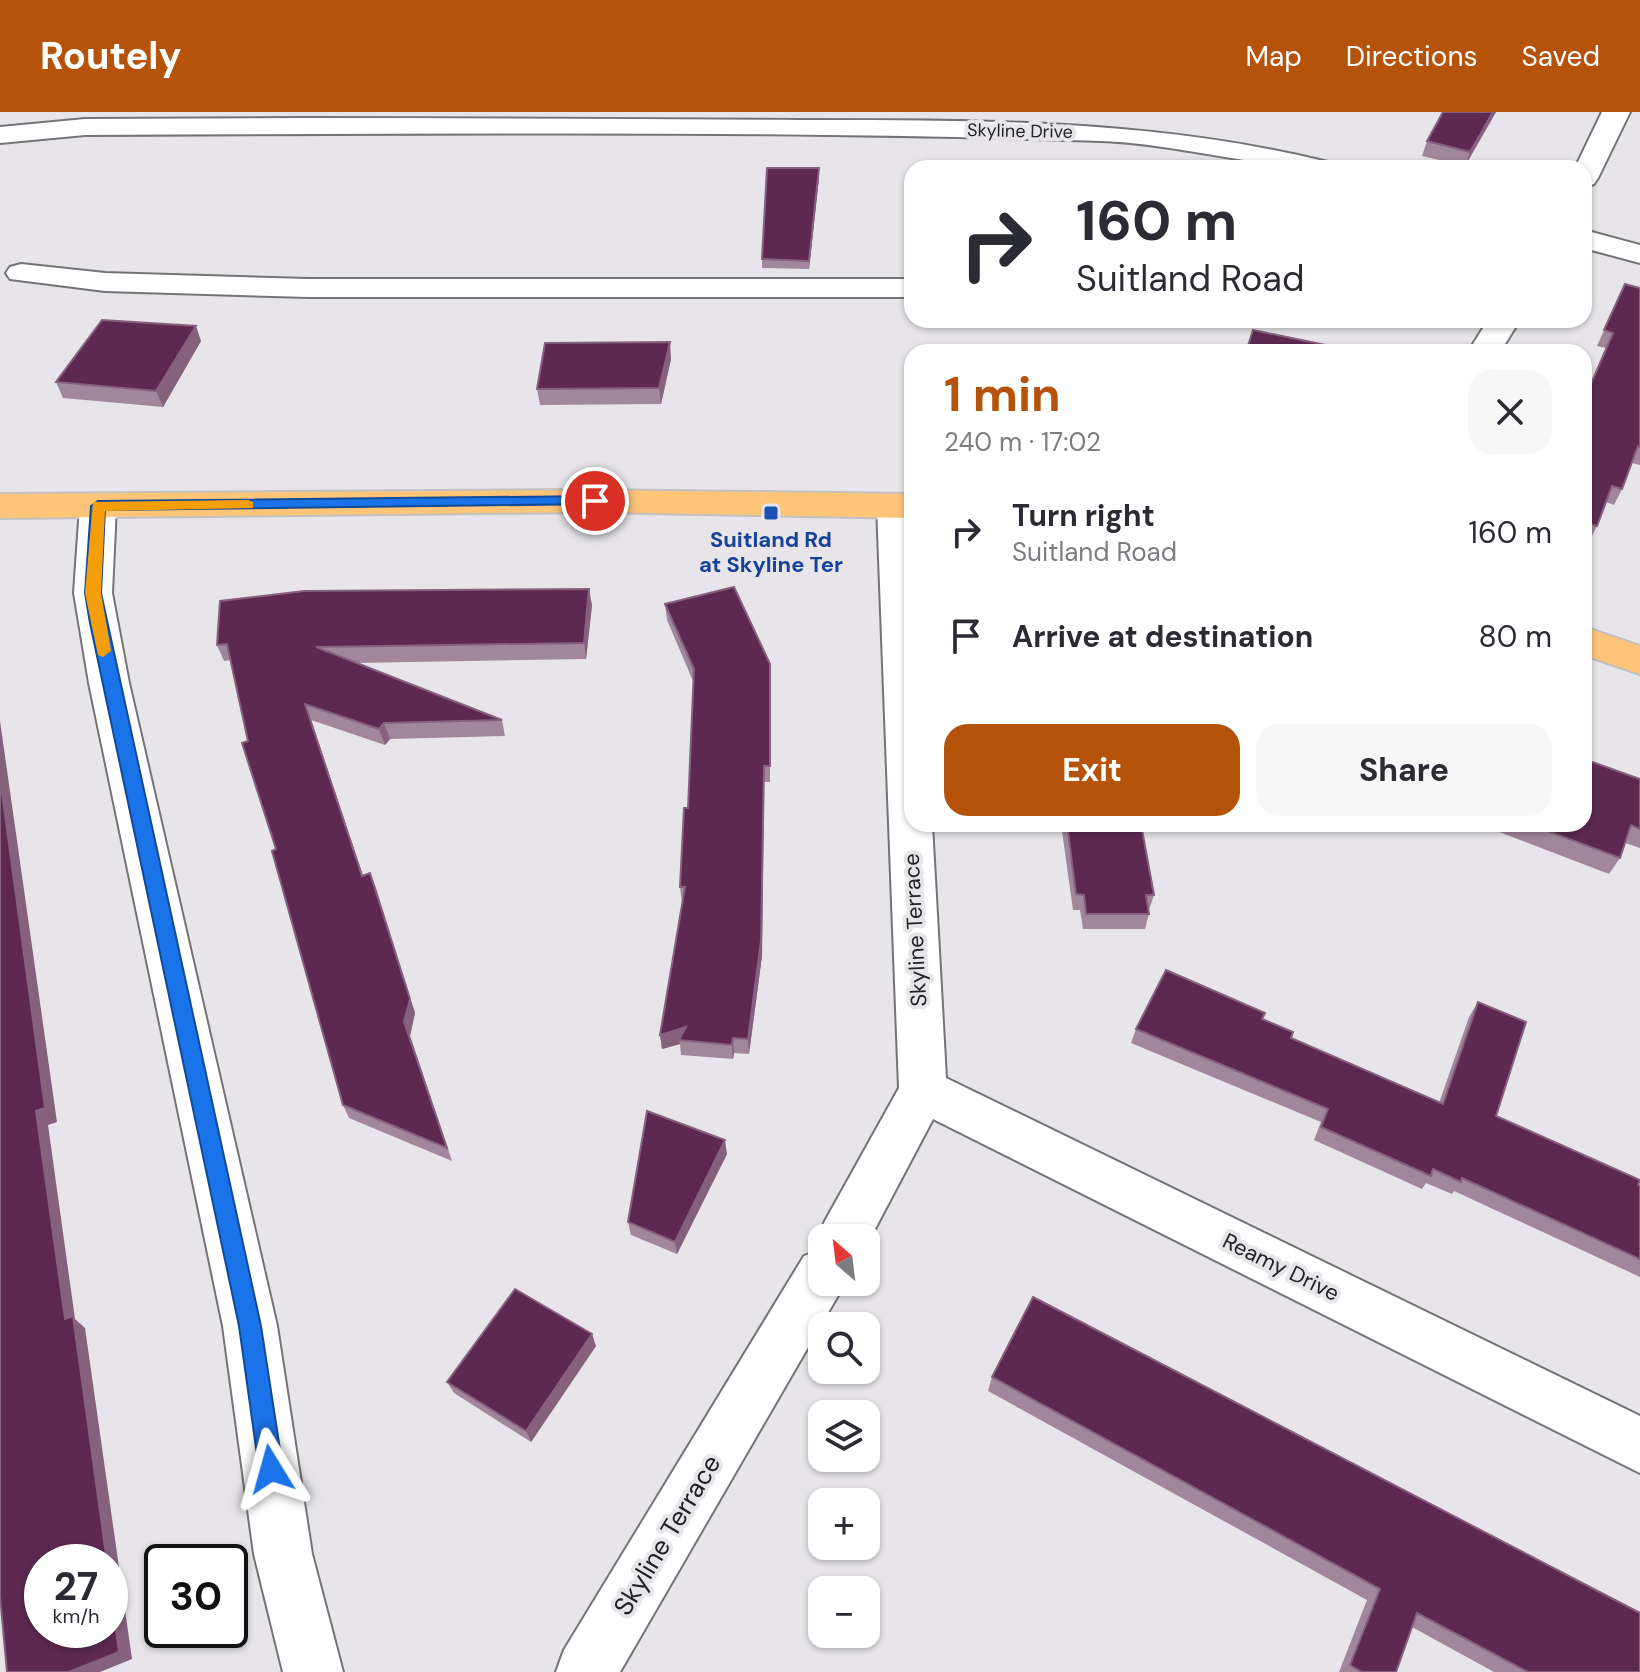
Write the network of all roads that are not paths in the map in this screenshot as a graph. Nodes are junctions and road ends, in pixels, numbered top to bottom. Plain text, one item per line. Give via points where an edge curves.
1 (598, 112) edge
2 (1616, 112) edge
3 (569, 125) junction
4 (0, 135) edge
5 (1179, 143) junction
6 (1166, 160) edge
7 (1286, 160) edge
8 (1592, 162) edge
9 (1592, 241) edge
10 (1640, 254) edge
11 (21, 273) dead end
12 (904, 288) edge
13 (0, 506) edge
14 (98, 506) junction
15 (904, 506) edge
16 (1592, 644) edge
17 (1640, 660) edge
18 (915, 832) edge
19 (923, 1090) junction
20 (851, 1224) edge
21 (809, 1296) edge
22 (1640, 1445) edge
23 (313, 1672) edge
24 (586, 1672) edge

1 - 3 street
2 - 8 street
3 - 4 street, Skyline Drive via 85,127
3 - 5 street, Skyline Drive via 1107,133
5 - 6 street
5 - 7 street, Skyline Drive
9 - 10 street
11 - 12 street via 105,282 308,288
13 - 14 main road
14 - 15 main road via 595,501
14 - 23 street via 93,593 106,668 250,1326 283,1554
16 - 17 main road
18 - 19 street, Skyline Terrace
19 - 20 street
19 - 22 street, Reamy Drive
21 - 24 street, Skyline Terrace

